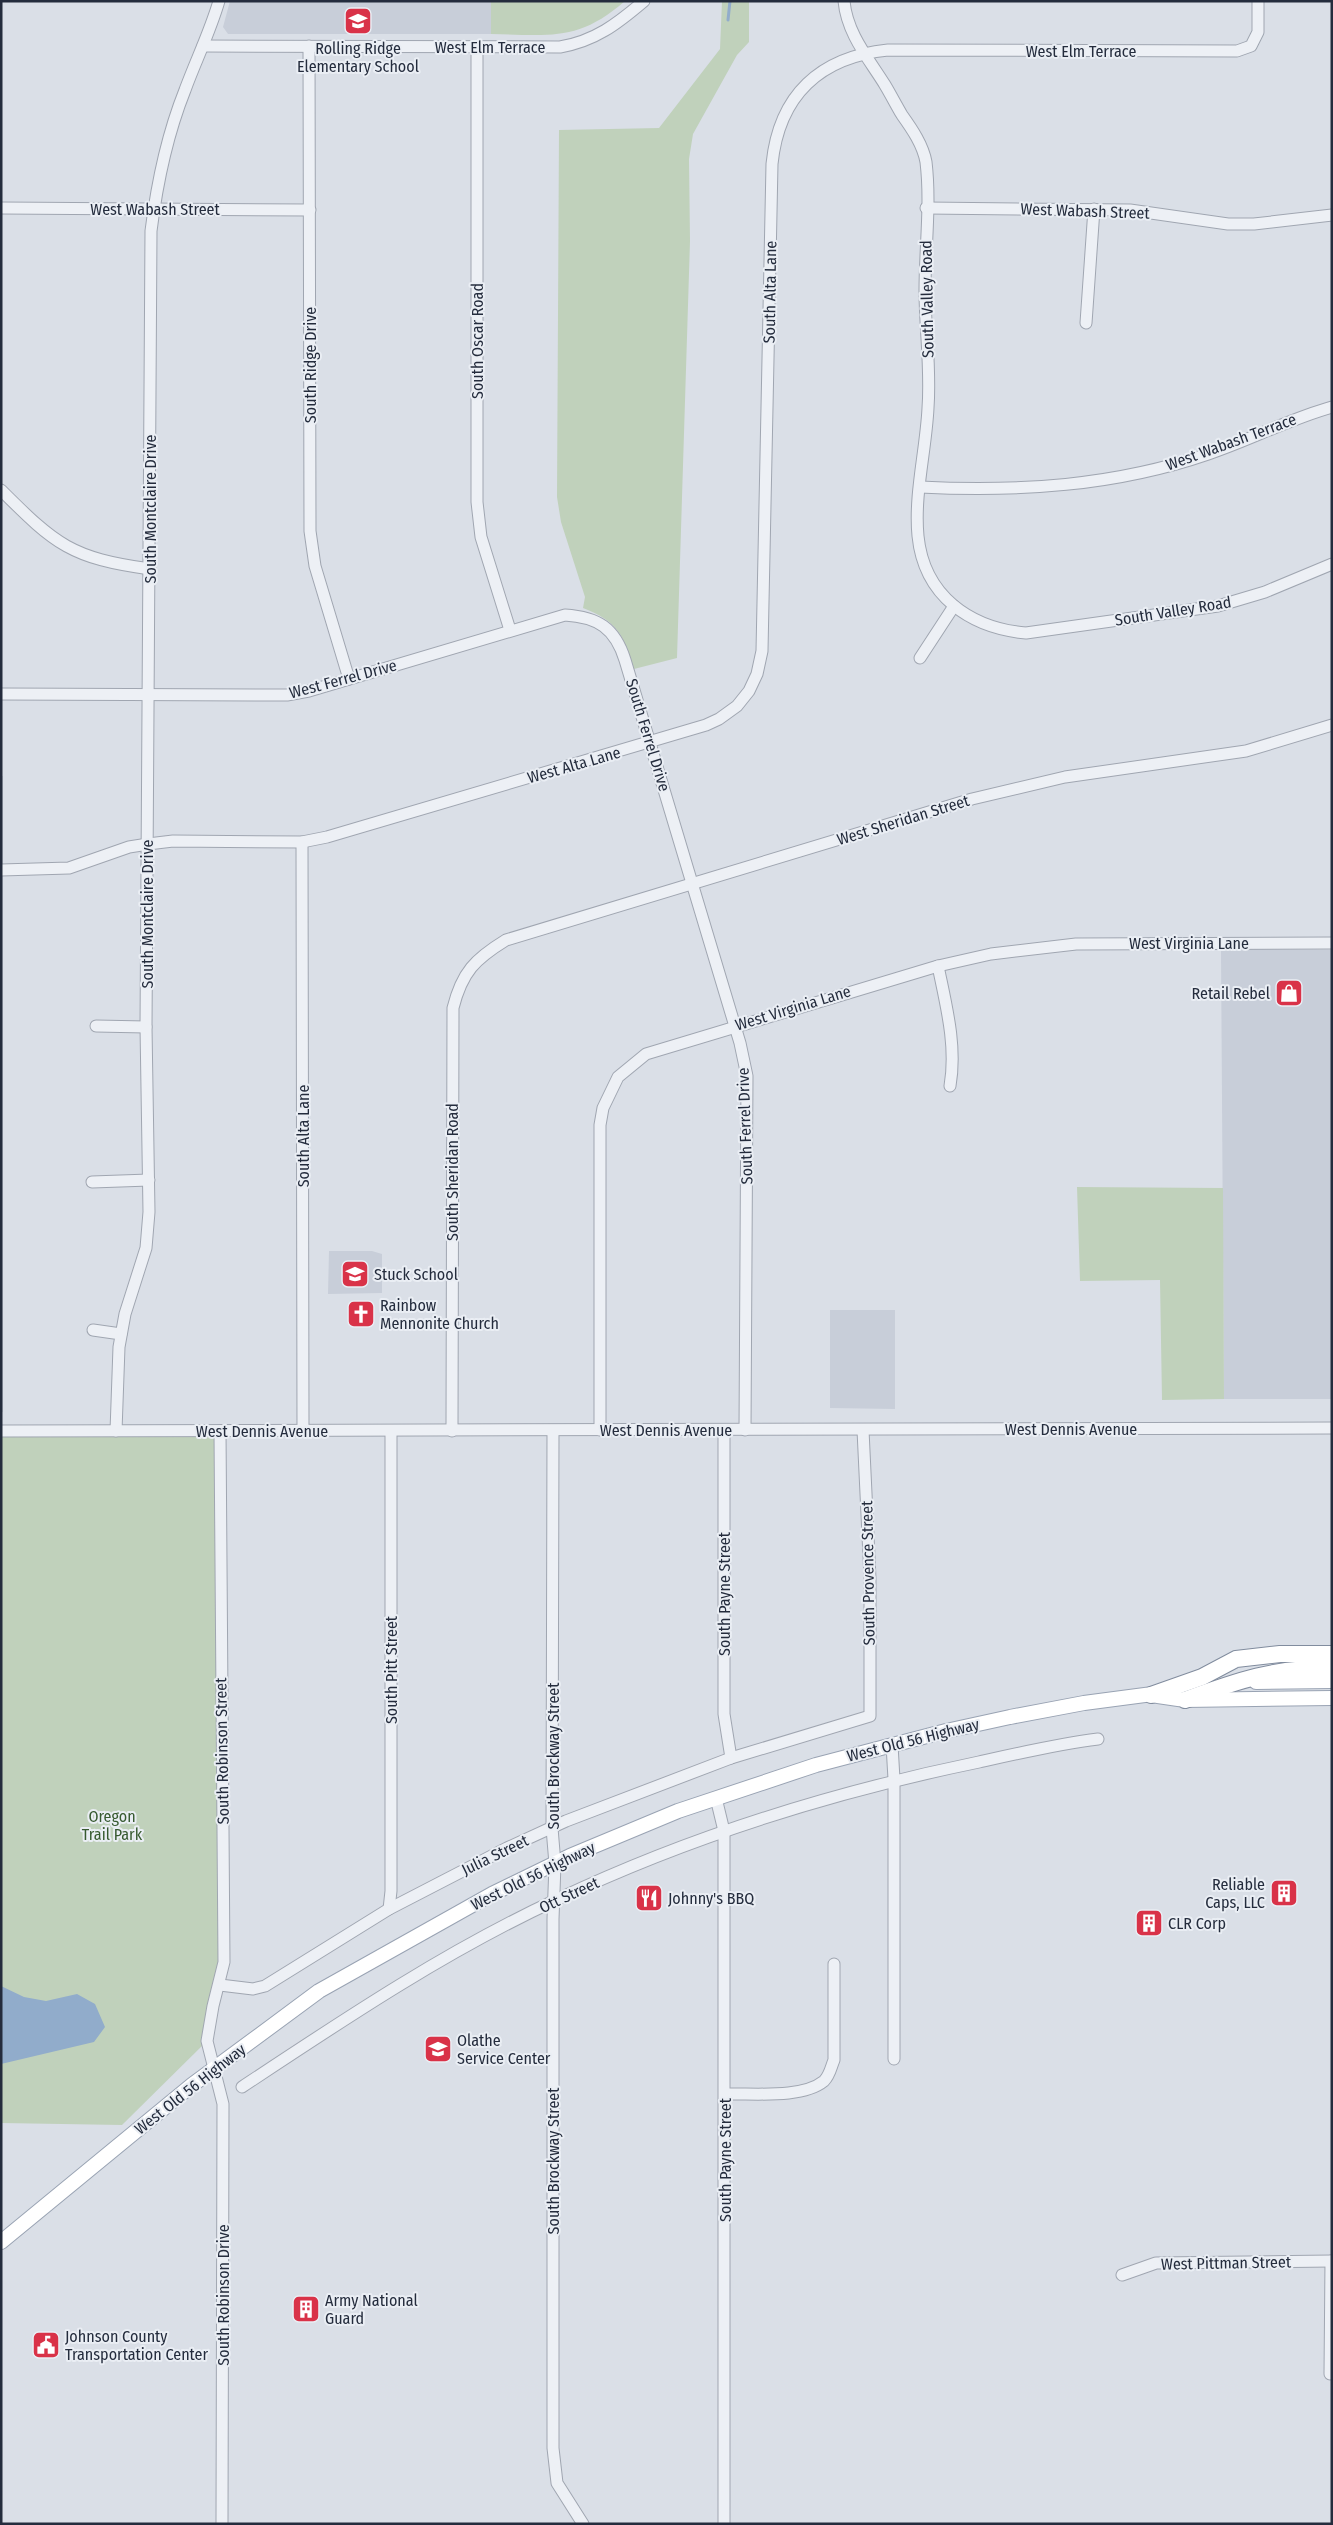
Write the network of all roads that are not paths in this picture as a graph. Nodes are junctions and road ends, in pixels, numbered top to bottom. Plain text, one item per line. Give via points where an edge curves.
1 (219, 1) edge
2 (644, 1) edge
3 (844, 1) edge
4 (1258, 1) edge
5 (203, 46) junction
6 (309, 46) junction
7 (477, 47) junction
8 (864, 52) junction
9 (1, 208) edge
10 (926, 208) junction
11 (154, 209) junction
12 (1094, 209) junction
13 (310, 210) junction
14 (1332, 214) edge
15 (1086, 322) dead end
16 (1332, 407) edge
17 (920, 487) junction
18 (1, 490) edge
19 (1332, 564) edge
20 (150, 569) junction
21 (764, 574) joint
22 (954, 606) junction
23 (510, 630) junction
24 (920, 658) dead end
25 (625, 660) joint
26 (349, 678) junction
27 (1, 694) edge
28 (150, 696) junction
29 (1332, 725) edge
30 (650, 742) junction
31 (302, 842) junction
32 (148, 844) junction
33 (1, 870) edge
34 (692, 885) junction
35 (1332, 944) edge
36 (484, 954) joint
37 (938, 966) junction
38 (96, 1026) dead end
39 (734, 1026) junction
40 (146, 1027) junction
41 (950, 1086) dead end
42 (149, 1180) junction
43 (92, 1182) dead end
44 (93, 1330) dead end
45 (121, 1334) junction
46 (1332, 1428) edge
47 (600, 1430) junction
48 (724, 1430) junction
49 (745, 1430) junction
50 (864, 1430) junction
51 (1, 1431) edge
52 (116, 1431) junction
53 (303, 1431) junction
54 (391, 1431) junction
55 (452, 1431) junction
56 (553, 1431) junction
57 (220, 1432) junction
58 (1332, 1654) edge
59 (1332, 1668) edge
60 (1332, 1681) edge
61 (1221, 1686) junction
62 (1151, 1695) junction
63 (1332, 1698) edge
64 (1185, 1700) junction
65 (870, 1716) joint
66 (1098, 1739) dead end
67 (892, 1745) junction
68 (731, 1758) junction
69 (894, 1779) junction
70 (716, 1798) junction
71 (552, 1828) junction
72 (724, 1831) junction
73 (555, 1864) junction
74 (555, 1900) junction
75 (389, 1909) junction
76 (834, 1964) dead end
77 (220, 1985) junction
78 (894, 2059) dead end
79 (213, 2069) junction
80 (242, 2087) dead end
81 (725, 2094) junction
82 (1, 2242) edge
83 (1331, 2261) edge
84 (1122, 2275) dead end
85 (1330, 2374) dead end
86 (222, 2524) edge
87 (582, 2524) edge
88 (724, 2524) edge

1 - 5 street, South Montclaire Drive
2 - 7 street, West Elm Terrace via 608,31 578,44
3 - 8 street, South Valley Road via 851,29
4 - 8 street, West Elm Terrace via 1258,32 1251,46 1237,52
5 - 6 street, West Elm Terrace
5 - 11 street, South Montclaire Drive via 168,142
6 - 7 street, West Elm Terrace
6 - 13 street, South Ridge Drive
7 - 23 street, South Oscar Road via 477,502 482,537
8 - 10 street, South Valley Road via 921,146 926,160
8 - 21 street, South Alta Lane via 837,63 800,92 780,124 774,149
9 - 11 street, West Wabash Street
10 - 12 street, West Wabash Street
10 - 17 street, South Valley Road via 928,399
11 - 13 street, West Wabash Street
11 - 20 street, South Montclaire Drive via 150,260
12 - 14 street, West Wabash Street via 1137,210 1228,224
12 - 15 street
13 - 26 street, South Ridge Drive via 310,531 316,566
16 - 17 street, West Wabash Terrace via 1209,454 1107,480 1023,489
17 - 22 street, South Valley Road via 917,518 920,547 933,579
18 - 20 street via 46,534 66,548 88,557
19 - 22 street, South Valley Road via 1266,592 1218,606 1040,632 1005,631 988,626
20 - 28 street, South Montclaire Drive
21 - 30 street, West Alta Lane via 762,651 757,674 749,690 737,706 719,719
22 - 24 street
23 - 25 street, West Ferrel Drive via 565,615 584,616 612,633
23 - 26 street, West Ferrel Drive
25 - 30 street, South Ferrel Drive
26 - 28 street, West Ferrel Drive via 287,695
27 - 28 street, West Ferrel Drive
28 - 32 street, South Montclaire Drive
29 - 34 street, West Sheridan Street via 1246,751 1074,776 997,793
30 - 31 street, West Alta Lane
30 - 34 street, South Ferrel Drive
31 - 32 street via 173,841
31 - 53 street, South Alta Lane
32 - 33 street via 129,847 70,868
32 - 40 street, South Montclaire Drive
34 - 36 street, West Sheridan Street via 506,940
34 - 39 street, South Ferrel Drive
35 - 37 street, West Virginia Lane via 1076,944 991,954
36 - 55 street, South Sheridan Road via 466,974 454,1008
37 - 39 street, West Virginia Lane
37 - 41 street via 951,1036
38 - 40 street
39 - 47 street, West Virginia Lane via 646,1054 618,1077 603,1108 600,1125
39 - 49 street, South Ferrel Drive via 747,1076
40 - 42 street, South Montclaire Drive
42 - 43 street
42 - 45 street, South Montclaire Drive via 146,1248
44 - 45 street
45 - 52 street, South Montclaire Drive via 117,1362
46 - 50 street, West Dennis Avenue
47 - 48 street, West Dennis Avenue
47 - 56 street, West Dennis Avenue
48 - 49 street, West Dennis Avenue
48 - 68 street, South Payne Street via 724,1714
49 - 50 street, West Dennis Avenue
50 - 65 street, South Provence Street via 870,1578
51 - 52 street, West Dennis Avenue
52 - 57 street, West Dennis Avenue
53 - 54 street, West Dennis Avenue
53 - 57 street, West Dennis Avenue
54 - 55 street, West Dennis Avenue
54 - 75 street, South Pitt Street
55 - 56 street, West Dennis Avenue
56 - 71 street, South Brockway Street
57 - 77 street, South Robinson Street via 224,1954
58 - 62 highway via 1280,1654 1236,1659 1202,1677
59 - 61 highway via 1281,1670
60 - 61 main road, West Old 56 Highway
61 - 62 main road, West Old 56 Highway
61 - 64 highway
62 - 64 main road, West Old 56 Highway
62 - 67 main road, West Old 56 Highway via 1055,1708
63 - 64 main road, West Old 56 Highway
65 - 68 street, Julia Street
66 - 69 street, Ott Street
67 - 69 street
67 - 70 main road, West Old 56 Highway via 816,1765
68 - 71 street, Julia Street via 632,1794
69 - 72 street, Ott Street
69 - 78 street
70 - 72 street, South Payne Street
70 - 73 main road, West Old 56 Highway via 636,1828
71 - 73 street, South Brockway Street
71 - 75 street, Julia Street
72 - 74 street, Ott Street
72 - 81 street, South Payne Street
73 - 74 street, South Brockway Street
73 - 79 main road, West Old 56 Highway via 492,1894 339,1979
74 - 80 street, Ott Street via 385,1994
74 - 87 street, South Brockway Street via 553,2467 566,2500
75 - 77 street, Julia Street via 265,1986 253,1989
76 - 81 street via 834,2060 825,2080 814,2087 790,2092
77 - 79 street, South Robinson Street via 207,2041
79 - 82 main road, West Old 56 Highway
79 - 86 street, South Robinson Drive via 223,2104
81 - 88 street, South Payne Street
83 - 84 street, West Pittman Street via 1156,2263
83 - 85 street

